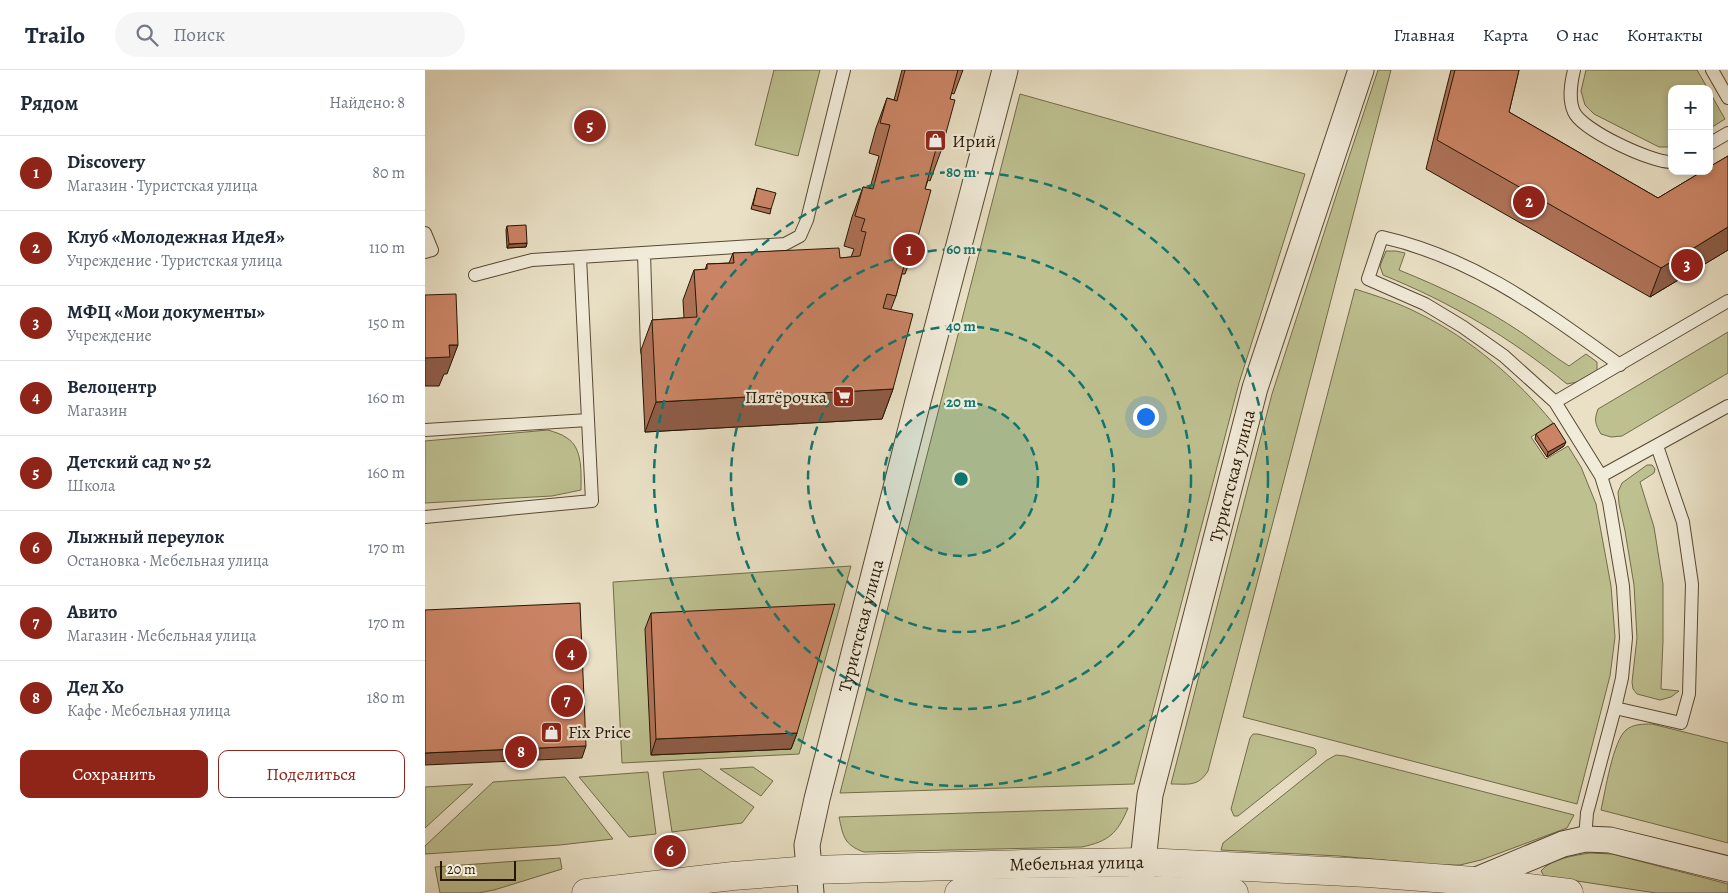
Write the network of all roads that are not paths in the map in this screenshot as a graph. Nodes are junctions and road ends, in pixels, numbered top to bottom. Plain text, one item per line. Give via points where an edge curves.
1 (844, 70) edge
2 (1005, 70) edge
3 (1361, 70) edge
4 (1574, 70) edge
5 (1712, 70) edge
6 (1724, 82) edge
7 (1728, 98) edge
8 (1728, 133) edge
9 (1713, 142) edge
10 (1668, 162) edge
11 (425, 233) edge
12 (425, 252) edge
13 (644, 253) junction
14 (580, 257) junction
15 (475, 275) dead end
16 (1728, 301) edge
17 (1620, 365) junction
18 (648, 367) dead end
19 (1555, 402) junction
20 (1728, 406) edge
21 (588, 420) junction
22 (425, 430) edge
23 (1657, 446) junction
24 (1601, 476) junction
25 (425, 517) edge
26 (1615, 708) junction
27 (1585, 839) junction
28 (1143, 862) junction
29 (1728, 869) edge
30 (811, 882) edge
31 (1474, 882) junction
32 (1140, 892) edge
33 (586, 893) edge
34 (959, 893) edge
35 (1235, 893) edge
36 (1569, 893) edge

1 - 13 lane via 807,220 800,236 785,244
2 - 30 street, Туристская улица via 817,798 807,845
3 - 28 street, Туристская улица via 1255,388 1149,795
4 - 10 lane via 1570,94 1574,112 1582,122 1646,157
5 - 6 lane
6 - 7 lane
8 - 9 lane
11 - 12 lane via 431,250
13 - 14 lane
13 - 18 lane
14 - 15 lane via 532,260
14 - 21 lane
16 - 17 lane
17 - 19 lane
17 - 19 lane via 1485,274 1411,244 1382,237 1368,279 1425,304 1463,327 1504,356
19 - 24 lane
20 - 23 lane
21 - 22 lane
21 - 25 lane via 592,501
23 - 24 lane
23 - 26 lane via 1683,522 1692,584 1689,694 1681,723
24 - 26 lane via 1609,502 1623,586 1626,638
26 - 27 lane via 1587,813
27 - 29 street via 1610,840
27 - 31 street via 1563,844
28 - 30 street, Мебельная улица via 1024,864
28 - 31 street, Мебельная улица via 1368,873
28 - 32 street, Туристская улица
30 - 33 street, Мебельная улица via 733,876
31 - 36 street, Мебельная улица
32 - 34 street, Мебельная улица
32 - 35 street, Мебельная улица

